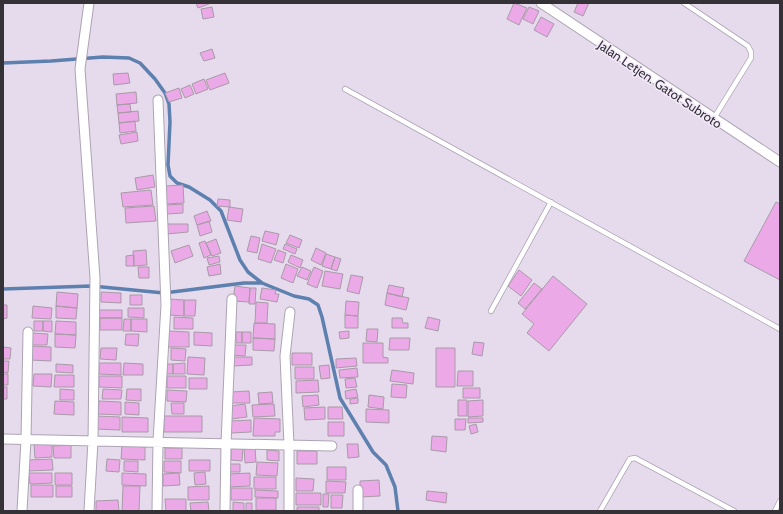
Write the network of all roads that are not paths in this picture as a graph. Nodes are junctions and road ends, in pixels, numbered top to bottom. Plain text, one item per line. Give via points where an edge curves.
1 (89, 3) edge
2 (541, 3) edge
3 (684, 3) edge
4 (346, 89) dead end
5 (158, 100) dead end
6 (713, 120) junction
7 (780, 162) edge
8 (551, 202) junction
9 (232, 299) dead end
10 (491, 311) dead end
11 (290, 312) dead end
12 (780, 329) edge
13 (28, 332) dead end
14 (3, 440) edge
15 (26, 440) junction
16 (158, 441) junction
17 (93, 442) junction
18 (226, 444) junction
19 (289, 446) junction
20 (332, 446) dead end
21 (358, 490) dead end
22 (780, 501) edge
23 (22, 511) edge
24 (89, 511) edge
25 (158, 511) edge
26 (225, 511) edge
27 (289, 511) edge
28 (358, 511) edge
29 (600, 511) edge
30 (734, 511) edge
31 (775, 511) edge

1 - 17 street via 80,69 95,278
2 - 6 street, Jalan Letjen. Gatot Subroto
3 - 6 lane via 748,46 751,52 751,58
4 - 8 lane
5 - 16 street via 166,305
6 - 7 street, Jalan Letjen. Gatot Subroto
8 - 10 lane
8 - 12 lane
9 - 18 street
11 - 19 street via 285,356
13 - 15 street
14 - 15 street
15 - 17 street
15 - 23 street
16 - 17 street
16 - 18 street
16 - 25 street
17 - 24 street
18 - 19 street
18 - 26 street
19 - 20 street
19 - 27 street
21 - 28 street
22 - 31 lane
29 - 30 lane via 627,464 635,458

